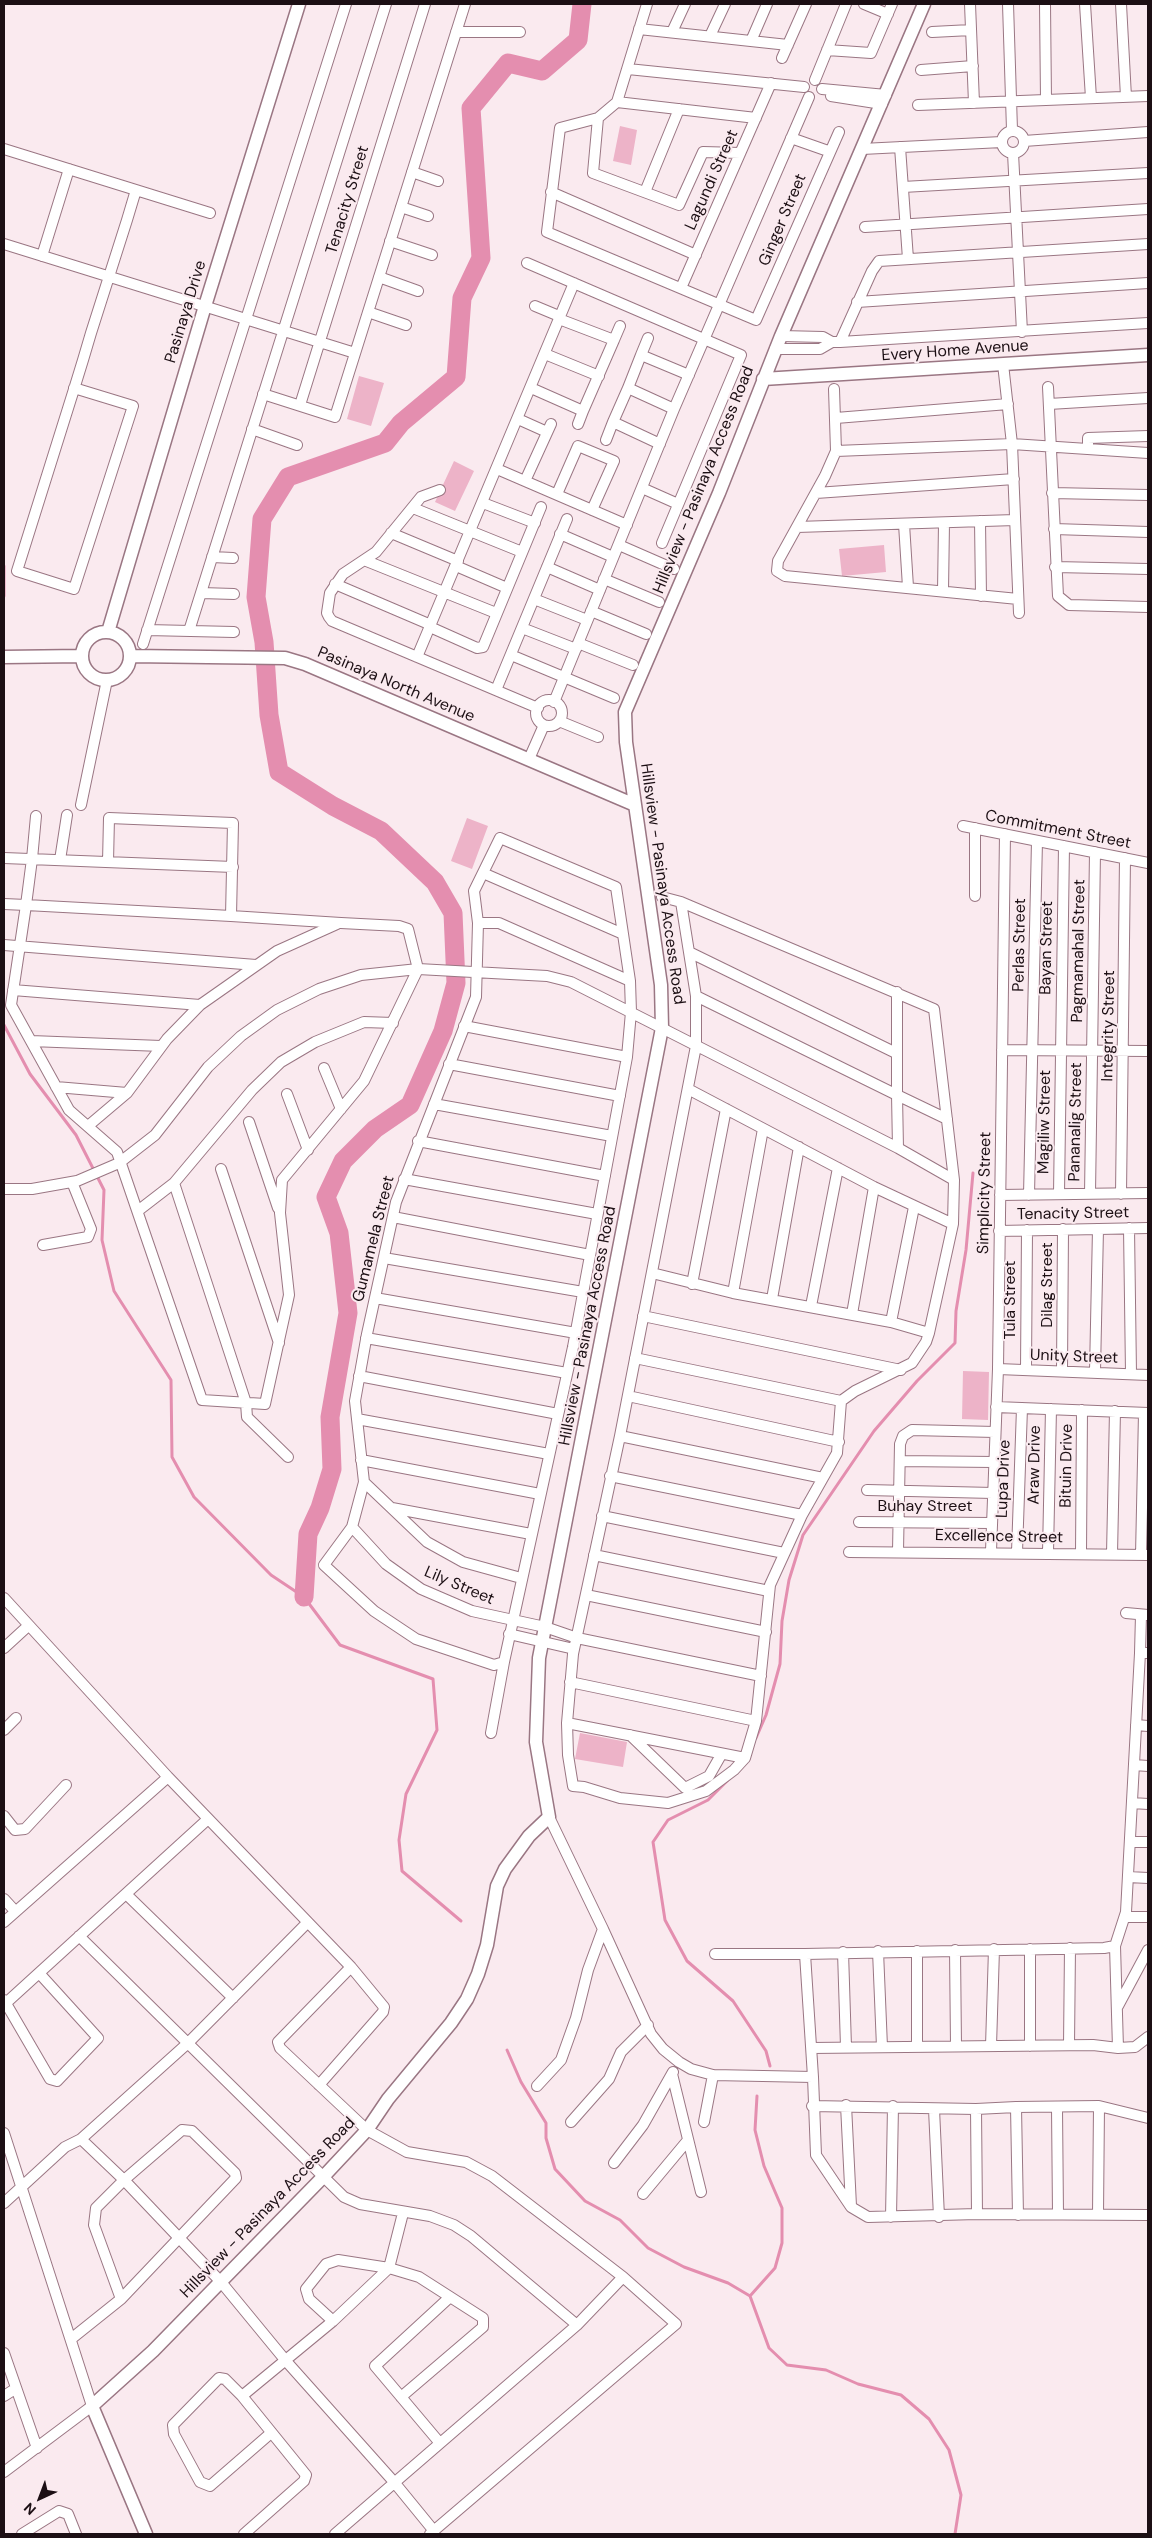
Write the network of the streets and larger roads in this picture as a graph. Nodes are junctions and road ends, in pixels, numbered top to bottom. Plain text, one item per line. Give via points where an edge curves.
1 (299, 4) edge
2 (346, 4) edge
3 (386, 4) edge
4 (425, 4) edge
5 (466, 4) edge
6 (647, 4) edge
7 (685, 4) edge
8 (724, 4) edge
9 (767, 4) edge
10 (806, 4) edge
11 (846, 4) edge
12 (864, 4) edge
13 (892, 4) edge
14 (924, 4) edge
15 (970, 4) edge
16 (1008, 4) edge
17 (1045, 4) edge
18 (1085, 4) edge
19 (1121, 4) edge
20 (888, 14) junction
21 (639, 29) junction
22 (971, 30) junction
23 (456, 32) junction
24 (520, 32) dead end
25 (672, 32) junction
26 (932, 32) dead end
27 (710, 36) junction
28 (751, 41) junction
29 (788, 45) junction
30 (827, 50) junction
31 (782, 58) dead end
32 (973, 66) junction
33 (628, 69) junction
34 (921, 70) dead end
35 (816, 80) junction
36 (771, 83) junction
37 (804, 87) junction
38 (817, 94) junction
39 (1148, 96) edge
40 (1126, 97) junction
41 (1091, 98) junction
42 (884, 99) junction
43 (1046, 100) junction
44 (617, 102) junction
45 (1011, 102) junction
46 (974, 103) junction
47 (918, 105) dead end
48 (679, 109) junction
49 (598, 118) junction
50 (756, 118) junction
51 (1012, 130) junction
52 (839, 132) dead end
53 (1148, 132) edge
54 (791, 138) junction
55 (1024, 141) junction
56 (1002, 142) junction
57 (900, 147) junction
58 (4, 149) edge
59 (862, 149) junction
60 (828, 152) junction
61 (740, 153) junction
62 (1013, 153) junction
63 (69, 169) junction
64 (412, 172) junction
65 (1148, 173) edge
66 (438, 181) dead end
67 (1014, 182) junction
68 (903, 188) junction
69 (136, 190) junction
70 (551, 192) junction
71 (645, 192) junction
72 (401, 207) junction
73 (1148, 208) edge
74 (210, 213) dead end
75 (428, 216) dead end
76 (1016, 217) junction
77 (906, 224) junction
78 (865, 227) dead end
79 (390, 241) junction
80 (4, 244) edge
81 (1148, 244) edge
82 (1018, 252) junction
83 (432, 255) dead end
84 (696, 255) junction
85 (42, 256) junction
86 (908, 259) junction
87 (527, 263) dead end
88 (109, 276) junction
89 (379, 277) junction
90 (574, 283) junction
91 (1148, 283) edge
92 (681, 288) junction
93 (418, 291) dead end
94 (1020, 291) junction
95 (857, 302) junction
96 (718, 304) junction
97 (204, 306) junction
98 (535, 306) dead end
99 (368, 312) junction
100 (559, 318) junction
101 (246, 319) junction
102 (1148, 323) edge
103 (406, 325) dead end
104 (620, 326) dead end
105 (283, 331) junction
106 (1022, 332) junction
107 (781, 336) junction
108 (648, 338) dead end
109 (704, 339) junction
110 (614, 340) junction
111 (319, 342) junction
112 (836, 342) junction
113 (776, 349) junction
114 (355, 353) junction
115 (545, 354) junction
116 (641, 355) junction
117 (1148, 355) edge
118 (1003, 364) junction
119 (689, 375) junction
120 (599, 376) junction
121 (763, 379) junction
122 (1048, 387) dead end
123 (74, 388) junction
124 (531, 388) junction
125 (628, 388) junction
126 (834, 388) dead end
127 (263, 394) junction
128 (1148, 398) edge
129 (1008, 404) junction
130 (1048, 404) junction
131 (300, 406) junction
132 (674, 409) junction
133 (583, 411) junction
134 (836, 418) junction
135 (518, 419) junction
136 (613, 422) junction
137 (578, 424) dead end
138 (252, 429) junction
139 (1148, 436) edge
140 (606, 440) dead end
141 (660, 444) junction
142 (1012, 444) junction
143 (297, 445) dead end
144 (1050, 447) junction
145 (1088, 449) junction
146 (836, 451) junction
147 (1148, 453) edge
148 (497, 469) junction
149 (1014, 479) junction
150 (525, 481) junction
151 (642, 488) junction
152 (440, 490) dead end
153 (816, 492) junction
154 (1052, 493) junction
155 (556, 494) junction
156 (1148, 495) edge
157 (483, 503) junction
158 (678, 504) junction
159 (542, 507) dead end
160 (413, 508) junction
161 (592, 510) junction
162 (567, 519) dead end
163 (1015, 520) junction
164 (980, 521) junction
165 (535, 523) junction
166 (944, 523) junction
167 (904, 524) junction
168 (627, 525) junction
169 (797, 527) junction
170 (1054, 529) junction
171 (470, 532) junction
172 (1148, 532) edge
173 (391, 533) junction
174 (560, 534) junction
175 (662, 543) dead end
176 (618, 545) junction
177 (522, 552) junction
178 (212, 557) junction
179 (613, 557) junction
180 (233, 558) dead end
181 (364, 560) junction
182 (457, 563) junction
183 (547, 567) junction
184 (1055, 567) junction
185 (674, 569) dead end
186 (1148, 569) edge
187 (604, 579) junction
188 (335, 584) junction
189 (908, 587) junction
190 (507, 588) junction
191 (600, 590) junction
192 (445, 591) junction
193 (943, 591) junction
194 (201, 593) junction
195 (234, 594) dead end
196 (980, 596) junction
197 (1018, 598) junction
198 (534, 599) junction
199 (660, 602) dead end
200 (1148, 607) edge
201 (496, 613) junction
202 (1019, 613) dead end
203 (589, 616) junction
204 (430, 626) junction
205 (522, 628) junction
206 (147, 630) junction
207 (189, 631) junction
208 (108, 632) junction
209 (234, 632) dead end
210 (646, 634) dead end
211 (144, 644) dead end
212 (577, 646) junction
213 (511, 655) junction
214 (82, 656) junction
215 (131, 656) junction
216 (4, 657) edge
217 (417, 657) junction
218 (633, 665) dead end
219 (564, 677) junction
220 (106, 680) junction
221 (496, 690) junction
222 (614, 698) dead end
223 (554, 702) junction
224 (538, 708) junction
225 (559, 721) junction
226 (544, 725) junction
227 (598, 737) dead end
228 (529, 759) junction
229 (81, 805) dead end
230 (635, 805) junction
231 (67, 815) dead end
232 (36, 816) dead end
233 (963, 826) dead end
234 (975, 828) junction
235 (1005, 834) junction
236 (1037, 841) junction
237 (1064, 846) junction
238 (1095, 852) junction
239 (4, 858) edge
240 (1125, 858) junction
241 (32, 859) junction
242 (60, 860) junction
243 (108, 862) junction
244 (1148, 863) edge
245 (234, 867) junction
246 (483, 873) junction
247 (975, 896) dead end
248 (662, 897) dead end
249 (681, 902) junction
250 (4, 904) edge
251 (26, 905) junction
252 (231, 916) junction
253 (478, 922) junction
254 (341, 923) junction
255 (623, 934) junction
256 (4, 945) edge
257 (20, 947) junction
258 (691, 952) junction
259 (257, 965) junction
260 (418, 969) junction
261 (477, 971) junction
262 (630, 981) junction
263 (13, 990) junction
264 (897, 992) junction
265 (696, 996) junction
266 (200, 1005) junction
267 (631, 1012) junction
268 (392, 1023) junction
269 (464, 1026) junction
270 (662, 1028) junction
271 (31, 1041) junction
272 (161, 1046) junction
273 (696, 1046) junction
274 (1002, 1050) junction
275 (1032, 1050) junction
276 (1061, 1050) junction
277 (1092, 1051) junction
278 (1124, 1051) junction
279 (1148, 1051) edge
280 (896, 1053) junction
281 (627, 1057) junction
282 (450, 1064) junction
283 (324, 1068) dead end
284 (56, 1087) junction
285 (688, 1090) junction
286 (126, 1093) junction
287 (288, 1094) dead end
288 (898, 1095) junction
289 (620, 1096) junction
290 (434, 1104) junction
291 (341, 1109) junction
292 (726, 1109) junction
293 (946, 1119) junction
294 (250, 1122) dead end
295 (88, 1126) junction
296 (763, 1129) junction
297 (612, 1136) junction
298 (418, 1141) junction
299 (800, 1148) junction
300 (898, 1148) junction
301 (308, 1150) junction
302 (119, 1162) junction
303 (838, 1168) junction
304 (221, 1169) dead end
305 (604, 1176) junction
306 (404, 1179) junction
307 (954, 1180) junction
308 (74, 1181) junction
309 (174, 1183) junction
310 (874, 1187) junction
311 (4, 1189) edge
312 (1059, 1194) junction
313 (1090, 1194) junction
314 (1122, 1194) junction
315 (1148, 1194) edge
316 (1000, 1195) junction
317 (1029, 1195) junction
318 (914, 1207) junction
319 (139, 1210) junction
320 (280, 1213) junction
321 (598, 1214) junction
322 (393, 1217) junction
323 (953, 1224) junction
324 (1098, 1228) junction
325 (1129, 1228) junction
326 (1148, 1228) edge
327 (1026, 1230) junction
328 (1063, 1230) junction
329 (999, 1231) junction
330 (43, 1245) dead end
331 (590, 1255) junction
332 (384, 1258) junction
333 (652, 1273) junction
334 (692, 1284) junction
335 (583, 1292) junction
336 (733, 1293) junction
337 (375, 1298) junction
338 (772, 1299) junction
339 (810, 1306) junction
340 (852, 1314) junction
341 (643, 1316) junction
342 (891, 1322) junction
343 (576, 1332) junction
344 (929, 1333) junction
345 (366, 1338) junction
346 (279, 1344) junction
347 (635, 1358) junction
348 (998, 1369) junction
349 (901, 1370) junction
350 (1026, 1370) junction
351 (1062, 1371) junction
352 (1096, 1372) junction
353 (567, 1373) junction
354 (1131, 1373) junction
355 (1148, 1375) edge
356 (359, 1376) junction
357 (628, 1396) junction
358 (842, 1401) junction
359 (246, 1403) junction
360 (996, 1407) junction
361 (1022, 1408) junction
362 (1051, 1409) junction
363 (1082, 1410) junction
364 (1115, 1412) junction
365 (1146, 1413) edge
366 (558, 1414) junction
367 (357, 1419) junction
368 (995, 1432) junction
369 (620, 1436) junction
370 (839, 1442) junction
371 (549, 1454) junction
372 (288, 1457) dead end
373 (361, 1460) junction
374 (900, 1461) junction
375 (994, 1462) junction
376 (610, 1476) junction
377 (823, 1478) junction
378 (364, 1482) junction
379 (867, 1490) dead end
380 (899, 1491) junction
381 (993, 1493) junction
382 (540, 1494) junction
383 (391, 1508) junction
384 (802, 1515) junction
385 (602, 1516) junction
386 (859, 1522) dead end
387 (898, 1522) junction
388 (992, 1523) junction
389 (352, 1527) junction
390 (531, 1534) junction
391 (898, 1551) junction
392 (849, 1552) dead end
393 (991, 1552) junction
394 (1017, 1552) junction
395 (1048, 1552) junction
396 (784, 1553) junction
397 (1080, 1553) junction
398 (1112, 1554) junction
399 (594, 1555) junction
400 (1145, 1555) edge
401 (521, 1578) junction
402 (768, 1591) junction
403 (586, 1594) junction
404 (4, 1598) edge
405 (1126, 1613) dead end
406 (1145, 1615) edge
407 (511, 1621) junction
408 (28, 1626) junction
409 (545, 1627) junction
410 (766, 1632) junction
411 (509, 1634) junction
412 (542, 1640) junction
413 (576, 1643) junction
414 (4, 1648) edge
415 (1144, 1653) edge
416 (504, 1662) junction
417 (761, 1676) junction
418 (570, 1682) junction
419 (1144, 1689) edge
420 (16, 1718) dead end
421 (756, 1720) junction
422 (568, 1722) junction
423 (1136, 1725) junction
424 (1148, 1726) edge
425 (4, 1730) edge
426 (491, 1733) dead end
427 (630, 1736) junction
428 (722, 1755) junction
429 (745, 1758) junction
430 (1134, 1765) junction
431 (1148, 1766) edge
432 (168, 1776) junction
433 (66, 1785) dead end
434 (1132, 1803) junction
435 (1148, 1804) edge
436 (4, 1816) edge
437 (549, 1817) junction
438 (208, 1818) junction
439 (1130, 1842) junction
440 (1148, 1842) edge
441 (1128, 1877) junction
442 (1148, 1878) edge
443 (126, 1894) junction
444 (4, 1899) edge
445 (15, 1911) junction
446 (1125, 1917) junction
447 (1148, 1917) edge
448 (4, 1922) edge
449 (307, 1923) junction
450 (603, 1930) junction
451 (79, 1936) junction
452 (1115, 1946) junction
453 (1070, 1948) junction
454 (994, 1949) junction
455 (1030, 1949) junction
456 (955, 1950) junction
457 (1148, 1950) edge
458 (878, 1951) junction
459 (917, 1951) junction
460 (843, 1952) junction
461 (715, 1954) dead end
462 (805, 1954) junction
463 (351, 1967) junction
464 (39, 1973) junction
465 (233, 1998) junction
466 (5, 2001) edge
467 (1117, 2007) junction
468 (648, 2025) junction
469 (1148, 2037) edge
470 (188, 2043) junction
471 (1069, 2045) junction
472 (956, 2046) junction
473 (991, 2046) junction
474 (1030, 2046) junction
475 (846, 2047) junction
476 (882, 2047) junction
477 (917, 2047) junction
478 (812, 2048) junction
479 (1118, 2048) junction
480 (679, 2062) junction
481 (672, 2074) junction
482 (713, 2075) junction
483 (813, 2077) junction
484 (319, 2085) junction
485 (537, 2086) dead end
486 (812, 2106) junction
487 (846, 2106) junction
488 (893, 2106) junction
489 (1016, 2106) junction
490 (1099, 2106) junction
491 (1057, 2108) junction
492 (934, 2109) junction
493 (976, 2109) junction
494 (1148, 2118) edge
495 (571, 2122) dead end
496 (704, 2122) dead end
497 (367, 2130) junction
498 (4, 2133) edge
499 (80, 2139) junction
500 (688, 2140) junction
501 (614, 2163) dead end
502 (324, 2176) junction
503 (124, 2180) junction
504 (22, 2186) junction
505 (702, 2192) dead end
506 (643, 2194) dead end
507 (4, 2203) edge
508 (851, 2207) junction
509 (403, 2213) junction
510 (977, 2214) junction
511 (1058, 2214) junction
512 (1098, 2214) junction
513 (1018, 2215) junction
514 (1148, 2215) edge
515 (891, 2217) junction
516 (938, 2217) junction
517 (178, 2237) junction
518 (390, 2268) junction
519 (623, 2277) junction
520 (221, 2282) junction
521 (450, 2298) junction
522 (122, 2299) junction
523 (333, 2321) junction
524 (578, 2325) junction
525 (71, 2339) junction
526 (4, 2353) edge
527 (286, 2361) junction
528 (15, 2389) junction
529 (4, 2396) edge
530 (242, 2396) junction
531 (401, 2397) junction
532 (92, 2406) junction
533 (271, 2433) junction
534 (439, 2442) junction
535 (37, 2448) junction
536 (4, 2472) edge
537 (394, 2482) junction
538 (432, 2533) edge
539 (22, 2534) edge
540 (76, 2534) edge
541 (146, 2534) edge
542 (244, 2534) edge
543 (335, 2534) edge

1 - 97 street, Pasinaya Drive
2 - 101 street
3 - 105 street
4 - 111 street, Tenacity Street
5 - 23 street
6 - 21 street
7 - 25 street
8 - 27 street
9 - 28 street
10 - 29 street
11 - 30 street
12 - 20 street
13 - 20 street
14 - 42 street, Hillsview - Pasinaya Access Road
15 - 22 street
16 - 45 street
17 - 43 street
18 - 41 street
19 - 40 street
20 - 30 street via 871,53
21 - 25 street
21 - 33 street
22 - 26 street
22 - 32 street
23 - 24 street
23 - 64 street
25 - 27 street
27 - 28 street
28 - 29 street
29 - 31 street
30 - 35 street
32 - 34 street
32 - 46 street
33 - 36 street
33 - 44 street
35 - 37 street via 807,82
35 - 38 street via 820,83
36 - 37 street
36 - 50 street, Lagundi Street
37 - 38 street via 805,93
38 - 42 street
38 - 54 street
39 - 40 street
40 - 41 street
41 - 43 street
42 - 59 street, Hillsview - Pasinaya Access Road
43 - 45 street
44 - 48 street
44 - 49 street
45 - 46 street
45 - 51 street
46 - 47 street
48 - 50 street
48 - 71 street
49 - 70 street via 560,128
49 - 71 street via 593,173
50 - 61 street, Lagundi Street
51 - 55 street via 1020,133
51 - 56 street via 1006,133
52 - 60 street, Ginger Street
53 - 55 street
54 - 60 street
54 - 96 street
55 - 62 street via 1021,149
56 - 57 street
56 - 62 street via 1006,150
57 - 59 street
57 - 68 street
58 - 63 street
59 - 107 street, Hillsview - Pasinaya Access Road
60 - 96 street, Ginger Street via 756,320
61 - 71 street via 703,152 679,205
61 - 84 street, Lagundi Street
62 - 67 street
63 - 69 street
63 - 85 street
64 - 66 street
64 - 72 street
65 - 67 street
67 - 68 street
67 - 76 street
68 - 77 street
69 - 74 street
69 - 88 street
70 - 84 street
70 - 92 street via 548,232
72 - 75 street
72 - 79 street
73 - 76 street
76 - 77 street
76 - 82 street
77 - 78 street
77 - 86 street
79 - 83 street
79 - 89 street
80 - 85 street
81 - 82 street
82 - 86 street
82 - 94 street
84 - 92 street, Lagundi Street
85 - 88 street
86 - 95 street via 876,264
87 - 90 street
88 - 97 street
88 - 123 street
89 - 93 street
89 - 99 street
90 - 100 street
90 - 109 street
91 - 94 street
92 - 96 street
94 - 95 street
94 - 106 street
95 - 112 street
96 - 109 street
97 - 101 street
97 - 208 street, Pasinaya Drive
98 - 100 street
99 - 103 street
99 - 114 street
100 - 110 street
100 - 115 street
101 - 105 street
101 - 206 street
102 - 106 street
104 - 110 street
105 - 111 street
105 - 127 street
106 - 112 street
107 - 112 street via 823,337
107 - 113 street, Hillsview - Pasinaya Access Road
108 - 116 street
109 - 119 street
109 - 158 street via 741,355
110 - 120 street
111 - 114 street
111 - 131 street, Tenacity Street
112 - 113 street via 820,349
113 - 121 street, Hillsview - Pasinaya Access Road
114 - 131 street via 335,417
115 - 120 street
115 - 124 street
116 - 119 street
116 - 125 street
117 - 118 street, Every Home Avenue
118 - 121 street, Every Home Avenue
118 - 129 street
119 - 132 street
120 - 133 street
121 - 230 street, Hillsview - Pasinaya Access Road via 719,494 626,707 626,742
122 - 130 street
123 - 123 street via 133,406 74,589 17,571
124 - 133 street
124 - 135 street
125 - 132 street
125 - 136 street
126 - 134 street
127 - 131 street
127 - 138 street
128 - 130 street
129 - 134 street
129 - 142 street
130 - 144 street
132 - 141 street
133 - 137 street
134 - 146 street
135 - 148 street
135 - 150 street via 549,428
136 - 140 street
136 - 141 street
138 - 143 street
138 - 178 street
139 - 145 street via 1088,438
141 - 151 street
142 - 144 street
142 - 146 street
142 - 149 street
144 - 145 street
144 - 154 street
145 - 147 street
146 - 153 street
148 - 150 street
148 - 157 street
149 - 153 street
149 - 163 street
150 - 155 street
151 - 158 street
151 - 168 street
152 - 160 street via 424,494
153 - 169 street
154 - 156 street
154 - 170 street
155 - 161 street
155 - 161 street via 578,446 614,461
157 - 165 street
157 - 171 street
158 - 175 street
159 - 165 street
160 - 171 street
160 - 173 street
161 - 168 street
162 - 174 street
163 - 164 street
163 - 197 street
164 - 166 street
164 - 196 street
165 - 177 street
166 - 167 street
166 - 193 street
167 - 169 street
167 - 189 street
168 - 176 street
169 - 189 street via 778,561 777,571 781,574
170 - 172 street
170 - 184 street
171 - 177 street
171 - 182 street
173 - 181 street via 376,552
173 - 182 street
174 - 179 street
174 - 183 street
176 - 179 street
176 - 185 street
177 - 190 street
178 - 180 street
178 - 194 street
179 - 187 street
181 - 188 street
181 - 192 street
182 - 190 street
182 - 192 street
183 - 191 street
183 - 198 street
184 - 186 street
184 - 200 street via 1057,592 1064,604
187 - 191 street
187 - 199 street
188 - 204 street
188 - 217 street via 327,613 332,621
189 - 193 street
190 - 201 street
191 - 203 street
192 - 201 street
192 - 204 street
193 - 196 street
194 - 195 street
194 - 207 street
196 - 197 street
197 - 202 street
198 - 203 street
198 - 205 street
201 - 204 street via 480,648
203 - 210 street
203 - 212 street
204 - 217 street
205 - 212 street
205 - 213 street
206 - 207 street
206 - 211 street
207 - 209 street
208 - 214 street via 90,638
208 - 215 street via 124,640
212 - 218 street
212 - 219 street
213 - 219 street
213 - 221 street
214 - 216 street
214 - 220 street via 89,673
215 - 220 street via 124,674
215 - 228 street, Pasinaya North Avenue via 285,658 325,671
217 - 221 street
219 - 222 street
219 - 223 street
220 - 229 street
221 - 224 street
223 - 224 street via 547,701
223 - 225 street via 562,713
224 - 226 street via 537,716
225 - 226 street via 552,726
225 - 227 street
226 - 228 street
228 - 230 street, Pasinaya North Avenue
230 - 270 street, Hillsview - Pasinaya Access Road via 661,985
231 - 242 street
232 - 241 street
233 - 234 street, Commitment Street
234 - 235 street, Commitment Street
234 - 247 street
235 - 236 street, Commitment Street
235 - 274 street, Simplicity Street
236 - 237 street, Commitment Street
236 - 275 street, Perlas Street
237 - 238 street, Commitment Street
237 - 276 street, Bayan Street
238 - 240 street, Commitment Street
238 - 277 street, Pagmamahal Street
239 - 241 street
240 - 244 street, Commitment Street
240 - 278 street, Integrity Street
241 - 242 street
241 - 251 street
242 - 243 street
243 - 245 street
243 - 245 street via 109,818 233,823
245 - 252 street
246 - 253 street, Gumamela Street via 474,891
246 - 255 street
246 - 255 street, Gumamela Street via 500,838 616,886
248 - 249 street
249 - 258 street
249 - 264 street
250 - 251 street
251 - 252 street
251 - 257 street
252 - 254 street
253 - 261 street, Gumamela Street
253 - 262 street via 500,923
254 - 259 street via 277,951
254 - 260 street via 408,929
255 - 262 street
256 - 257 street
257 - 259 street
257 - 263 street
258 - 265 street
258 - 280 street
259 - 266 street
260 - 261 street
260 - 268 street
260 - 302 street via 362,975 319,989 277,1010 241,1036 208,1067 155,1135
261 - 267 street via 547,976 570,982
261 - 269 street, Gumamela Street via 476,997
262 - 267 street
263 - 266 street
263 - 271 street via 11,1005
264 - 280 street
264 - 293 street via 934,1009
265 - 273 street
265 - 288 street
266 - 272 street
267 - 270 street
267 - 281 street
268 - 291 street via 364,1082
268 - 309 street via 364,1022 315,1042 281,1062 252,1090
269 - 281 street
269 - 282 street, Gumamela Street
270 - 273 street
270 - 409 street, Hillsview - Pasinaya Access Road
271 - 272 street
271 - 284 street
272 - 286 street
273 - 285 street
273 - 300 street
274 - 275 street
274 - 316 street, Simplicity Street
275 - 276 street
275 - 317 street, Perlas Street
276 - 277 street
276 - 312 street, Magiliw Street
277 - 278 street
277 - 313 street, Pananalig Street
278 - 279 street
278 - 314 street, Integrity Street
280 - 288 street
281 - 289 street
282 - 289 street
282 - 290 street, Gumamela Street
283 - 291 street
284 - 286 street
284 - 295 street via 69,1110
285 - 292 street
285 - 333 street
286 - 295 street
287 - 301 street
288 - 293 street
288 - 300 street
289 - 297 street
290 - 297 street
290 - 298 street, Gumamela Street
291 - 301 street
292 - 296 street
292 - 334 street
293 - 307 street
294 - 320 street
295 - 302 street via 117,1152
296 - 299 street
296 - 336 street
297 - 305 street
298 - 305 street
298 - 306 street, Gumamela Street
299 - 303 street
299 - 338 street
300 - 307 street
301 - 320 street via 282,1180
302 - 308 street
302 - 319 street
303 - 310 street
303 - 339 street
304 - 346 street
305 - 321 street
306 - 321 street
306 - 322 street, Gumamela Street
307 - 323 street
308 - 311 street via 32,1189
308 - 330 street via 91,1229 88,1237
309 - 319 street
309 - 359 street
310 - 318 street
310 - 340 street
312 - 313 street
312 - 317 street
313 - 314 street
314 - 315 street
316 - 317 street
316 - 329 street, Simplicity Street
318 - 323 street
318 - 342 street
319 - 359 street via 202,1400
320 - 346 street via 289,1295
321 - 331 street
322 - 331 street
322 - 332 street, Gumamela Street
323 - 344 street
324 - 325 street, Tenacity Street
324 - 328 street, Tenacity Street
324 - 352 street
325 - 326 street, Tenacity Street
325 - 354 street
327 - 328 street, Tenacity Street
327 - 329 street, Tenacity Street
327 - 350 street, Tula Street
328 - 351 street, Dilag Street
329 - 348 street, Simplicity Street
331 - 335 street
332 - 335 street
332 - 337 street, Gumamela Street
333 - 334 street
333 - 341 street
334 - 336 street
335 - 343 street
336 - 338 street
337 - 343 street
337 - 345 street, Gumamela Street
338 - 339 street
339 - 340 street
340 - 342 street
341 - 347 street
341 - 349 street
342 - 344 street
343 - 353 street
344 - 349 street via 912,1364
345 - 353 street
345 - 356 street, Gumamela Street
346 - 359 street via 265,1404
347 - 357 street
347 - 358 street
348 - 350 street, Unity Street
348 - 360 street, Simplicity Street
349 - 358 street
350 - 351 street, Unity Street
351 - 352 street, Unity Street
352 - 354 street, Unity Street
353 - 366 street
354 - 355 street, Unity Street
356 - 366 street
356 - 367 street, Gumamela Street via 355,1401
357 - 369 street
357 - 370 street
358 - 370 street
359 - 372 street via 248,1417
360 - 361 street
360 - 368 street, Simplicity Street
361 - 362 street
361 - 394 street, Lupa Drive
362 - 363 street
362 - 395 street, Araw Drive
363 - 364 street
363 - 397 street, Bituin Drive
364 - 365 street
364 - 398 street
365 - 400 street
366 - 371 street
367 - 371 street
367 - 373 street, Gumamela Street
368 - 374 street via 912,1430 903,1436
368 - 375 street, Simplicity Street
369 - 376 street
369 - 377 street
370 - 377 street via 837,1453
371 - 382 street
373 - 378 street, Gumamela Street
373 - 382 street
374 - 375 street
374 - 380 street
375 - 381 street, Simplicity Street
376 - 384 street
376 - 385 street
377 - 384 street
378 - 383 street
378 - 389 street, Gumamela Street
379 - 380 street
380 - 381 street
380 - 387 street
381 - 388 street, Simplicity Street
382 - 390 street
383 - 390 street
383 - 401 street via 427,1542 463,1562
384 - 396 street
385 - 396 street
385 - 399 street
386 - 387 street, Buhay Street
387 - 388 street, Buhay Street
387 - 391 street
388 - 393 street, Simplicity Street
389 - 407 street, Lily Street via 386,1564 421,1589 472,1611
389 - 416 street, Gumamela Street via 324,1565 374,1611 416,1639 494,1665
390 - 401 street
391 - 392 street, Excellence Street
391 - 393 street, Excellence Street
393 - 394 street, Excellence Street
394 - 395 street, Excellence Street
395 - 397 street, Excellence Street
396 - 402 street
397 - 398 street, Excellence Street
398 - 400 street, Excellence Street
399 - 402 street
399 - 403 street
401 - 407 street
402 - 410 street
403 - 410 street
403 - 413 street
404 - 408 street
405 - 406 street
406 - 415 street
407 - 409 street, Lily Street
407 - 411 street
408 - 414 street
408 - 432 street
409 - 412 street, Hillsview - Pasinaya Access Road
409 - 413 street, Lily Street
410 - 417 street
411 - 412 street
411 - 416 street
412 - 413 street
412 - 437 street, Hillsview - Pasinaya Access Road via 537,1679 536,1742
413 - 417 street
413 - 418 street
415 - 419 street
416 - 426 street
417 - 421 street
418 - 421 street
418 - 422 street
419 - 423 street
420 - 425 street
421 - 429 street
422 - 427 street
422 - 429 street via 568,1755 573,1786 620,1798 668,1803 685,1799 706,1791
423 - 424 street
423 - 430 street
427 - 428 street
427 - 428 street via 685,1788 710,1776
428 - 429 street
430 - 431 street
430 - 434 street
432 - 438 street
432 - 445 street
433 - 436 street via 25,1829 15,1830
434 - 435 street
434 - 439 street
437 - 450 street
437 - 497 street, Hillsview - Pasinaya Access Road via 505,1868 497,1886 487,1945 467,1999
438 - 443 street
438 - 449 street
439 - 440 street
439 - 441 street
441 - 442 street
441 - 446 street
443 - 451 street
443 - 465 street
444 - 445 street
445 - 448 street
446 - 447 street
446 - 452 street
449 - 463 street
449 - 465 street
450 - 468 street
450 - 485 street via 561,2060
451 - 464 street
451 - 470 street
452 - 453 street
452 - 467 street
453 - 455 street
453 - 471 street
454 - 455 street
454 - 456 street
454 - 473 street
455 - 474 street
456 - 459 street
456 - 472 street
457 - 467 street
458 - 459 street
458 - 460 street
458 - 476 street
459 - 477 street
460 - 462 street
460 - 475 street
461 - 462 street
462 - 478 street
463 - 484 street via 384,2010
463 - 484 street via 278,2042 280,2048
464 - 466 street
464 - 466 street via 98,2038 57,2081 50,2079
465 - 470 street
467 - 479 street
468 - 480 street via 657,2042
468 - 495 street via 621,2052 609,2079
469 - 479 street via 1135,2047
470 - 499 street
470 - 502 street
471 - 474 street
471 - 479 street
472 - 473 street
472 - 477 street
473 - 474 street
475 - 476 street
475 - 478 street
476 - 477 street
478 - 483 street
480 - 481 street
480 - 482 street
481 - 500 street
481 - 501 street via 643,2125
482 - 483 street
482 - 496 street
483 - 486 street
484 - 497 street
486 - 487 street
486 - 508 street via 816,2154
487 - 488 street
487 - 508 street
488 - 492 street
488 - 515 street
489 - 491 street
489 - 493 street
489 - 513 street
490 - 491 street
490 - 494 street
490 - 512 street
491 - 511 street
492 - 493 street
492 - 516 street
493 - 510 street
497 - 502 street, Hillsview - Pasinaya Access Road
497 - 519 street via 406,2152 466,2162 492,2176
498 - 504 street
499 - 503 street
499 - 504 street via 65,2147
500 - 505 street
500 - 506 street
502 - 509 street via 351,2202
502 - 520 street, Hillsview - Pasinaya Access Road
503 - 517 street
503 - 517 street via 182,2130 192,2131 235,2174 233,2181
503 - 522 street via 96,2208 94,2217 94,2225
504 - 507 street
504 - 525 street
508 - 515 street via 868,2217
509 - 518 street
509 - 524 street via 441,2220 465,2232
510 - 513 street
510 - 516 street
511 - 512 street
511 - 513 street
512 - 514 street
515 - 516 street
517 - 520 street
517 - 522 street
518 - 521 street via 430,2282
518 - 523 street
518 - 523 street via 338,2260 326,2264 309,2283 306,2294
519 - 524 street
519 - 538 street via 676,2324
520 - 527 street
520 - 532 street, Hillsview - Pasinaya Access Road via 153,2351
521 - 531 street via 376,2362 376,2369
521 - 531 street via 484,2318 482,2327
522 - 525 street
523 - 527 street
524 - 534 street
525 - 532 street
526 - 528 street
527 - 530 street
527 - 537 street
528 - 529 street
528 - 535 street
530 - 533 street
530 - 533 street via 225,2379 219,2378 173,2425 174,2434 200,2482 210,2486
531 - 534 street
532 - 535 street
532 - 541 street
533 - 542 street via 306,2478
534 - 537 street
535 - 536 street
537 - 538 street
537 - 543 street
539 - 540 street via 59,2511 68,2514

